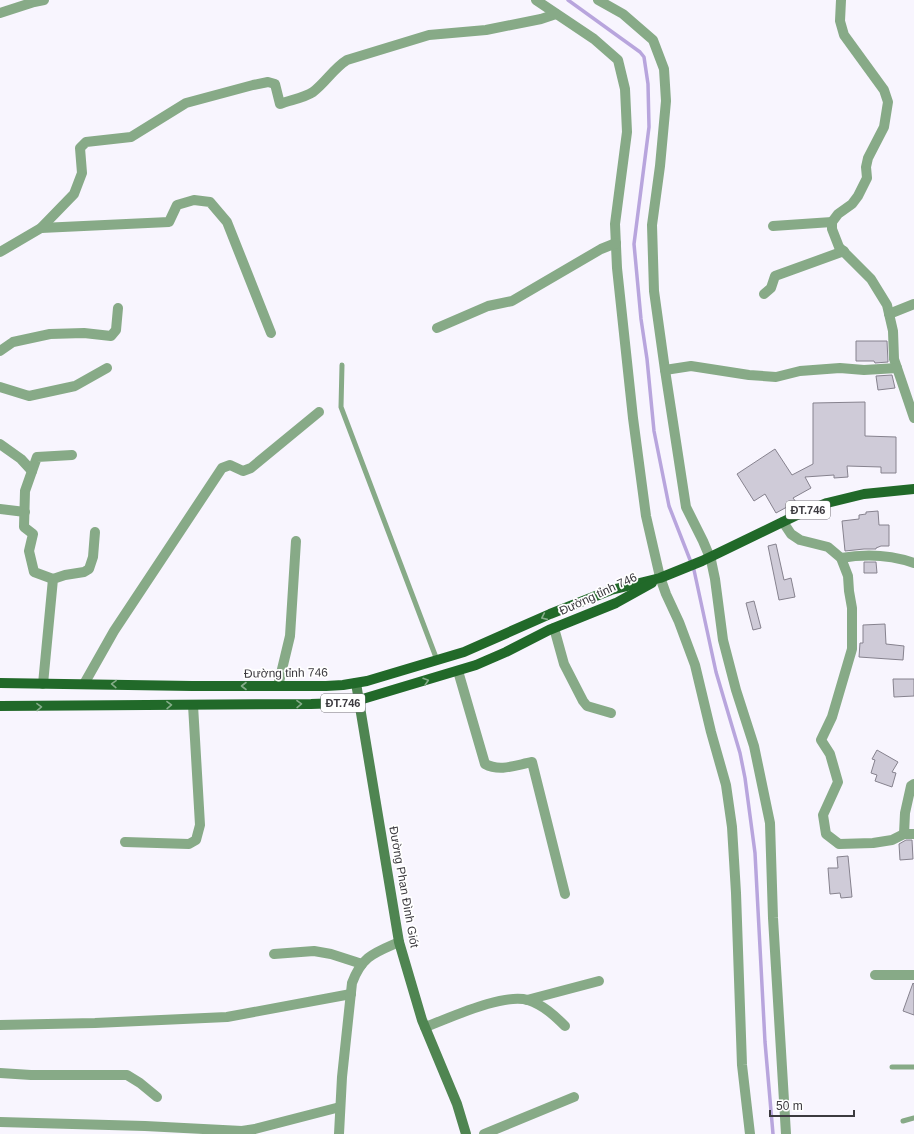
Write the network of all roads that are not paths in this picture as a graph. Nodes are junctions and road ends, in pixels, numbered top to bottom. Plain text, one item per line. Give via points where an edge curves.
1 (44, 0) edge
2 (536, 0) edge
3 (598, 0) edge
4 (840, 0) edge
5 (0, 12) edge
6 (556, 14) junction
7 (832, 222) junction
8 (773, 226) dead end
9 (41, 228) junction
10 (616, 243) junction
11 (844, 251) junction
12 (0, 252) edge
13 (764, 294) dead end
14 (914, 304) edge
15 (118, 308) dead end
16 (888, 314) junction
17 (437, 328) dead end
18 (271, 333) dead end
19 (0, 351) edge
20 (342, 365) dead end
21 (107, 368) dead end
22 (897, 368) junction
23 (665, 370) junction
24 (0, 387) edge
25 (319, 412) dead end
26 (914, 418) edge
27 (0, 444) edge
28 (72, 455) dead end
29 (32, 471) junction
30 (914, 489) edge
31 (0, 509) edge
32 (25, 512) junction
33 (783, 522) junction
34 (95, 532) dead end
35 (296, 541) dead end
36 (710, 557) junction
37 (841, 558) junction
38 (914, 563) edge
39 (660, 578) junction
40 (53, 579) junction
41 (554, 628) junction
42 (437, 660) junction
43 (458, 671) junction
44 (0, 683) edge
45 (356, 683) junction
46 (43, 684) junction
47 (84, 684) junction
48 (278, 686) junction
49 (359, 700) junction
50 (193, 705) junction
51 (0, 706) edge
52 (611, 713) dead end
53 (914, 784) edge
54 (909, 834) edge
55 (125, 842) dead end
56 (565, 894) dead end
57 (399, 942) junction
58 (274, 954) dead end
59 (362, 964) junction
60 (875, 975) dead end
61 (914, 975) edge
62 (599, 981) dead end
63 (351, 994) junction
64 (527, 1000) junction
65 (0, 1026) edge
66 (565, 1026) dead end
67 (425, 1027) junction
68 (892, 1067) dead end
69 (914, 1067) edge
70 (0, 1073) edge
71 (157, 1097) dead end
72 (574, 1097) dead end
73 (340, 1107) junction
74 (914, 1118) edge
75 (903, 1121) dead end
76 (0, 1122) edge
77 (105, 1129) edge
78 (150, 1130) edge
79 (192, 1131) edge
80 (339, 1134) edge
81 (466, 1134) edge
82 (484, 1134) edge
83 (750, 1134) edge
84 (786, 1134) edge

1 - 5 street
2 - 6 street
3 - 23 street via 623,14 653,40 664,69 666,100 652,225 654,291
4 - 7 street via 840,21 844,35 884,90 888,102 884,127 868,158 867,178 852,204
6 - 9 street via 486,30 429,35 347,60 312,92 280,104 275,84 268,82 186,103 132,137 86,142 80,148 82,173 74,194
6 - 10 street via 594,39 618,60 620,67 625,89 627,132
7 - 8 street
7 - 11 street via 839,247
9 - 12 street
9 - 18 street via 169,222 177,205 194,200 210,202 227,222
10 - 17 street via 512,301 488,306
10 - 39 street via 633,418 646,516
11 - 13 street via 775,276 771,288
11 - 16 street via 871,279 887,305
14 - 16 street
15 - 19 street via 116,330 110,336 84,333 50,334 13,342
16 - 22 street
20 - 42 lane via 341,407
21 - 24 street via 75,386 29,396
22 - 23 street via 840,368 800,371 776,377 691,366
22 - 26 street
23 - 36 street via 686,507
25 - 47 street via 251,468 244,471 230,465 222,468 114,631
27 - 29 street via 21,459
28 - 29 street via 37,456
29 - 32 street via 25,491
30 - 33 main road, ĐT.746 via 864,494 827,503
31 - 32 street
32 - 40 street via 24,527 33,534 29,551 34,572
33 - 36 main road, ĐT.746
33 - 37 street via 791,534 800,540 828,547
34 - 40 street via 93,558 89,569
35 - 48 street via 290,636
36 - 39 main road, ĐT.746
36 - 84 street via 723,640 754,746 770,823
37 - 38 street via 881,556
37 - 54 street via 848,576 852,608 852,649 832,718 821,740 830,754 838,782 823,815 826,834 839,844 873,843
39 - 41 main road, Đường tỉnh 746 / ĐT.746 via 616,603
39 -> 42 main road, Đường tỉnh 746 / ĐT.746 via 611,590 464,652
39 - 83 street via 695,665 726,785 732,827 742,1065
40 - 46 street
41 - 43 main road, Đường tỉnh 746 / ĐT.746 via 506,652
41 - 52 street via 564,664 583,702 587,706
42 - 45 main road, Đường tỉnh 746 / ĐT.746
49 -> 43 main road, Đường tỉnh 746 / ĐT.746
43 - 56 street via 485,764 492,768 503,768 532,762
44 - 46 main road, Đường tỉnh 746 / ĐT.746
45 - 48 main road, Đường tỉnh 746 / ĐT.746
45 - 49 street, Đường Phan Đình Giót
46 - 47 main road, Đường tỉnh 746 / ĐT.746
48 -> 47 main road, Đường tỉnh 746 / ĐT.746
50 -> 49 main road, Đường tỉnh 746 / ĐT.746 via 341,703
49 - 57 street, Đường Phan Đình Giót
51 -> 50 main road, Đường tỉnh 746 / ĐT.746
50 - 55 street via 200,825 196,840 189,844
53 - 54 street via 911,786 905,813
57 - 59 street via 376,953
57 - 67 street, Đường Phan Đình Giót
58 - 59 street via 314,951
59 - 63 street via 352,983
60 - 61 street
62 - 64 street
63 - 65 street via 227,1017
63 - 73 street
64 - 66 street via 548,1010
64 - 67 street via 510,999 489,1003
67 - 81 street, Đường Phan Đình Giót via 457,1104
68 - 69 lane
70 - 71 street via 127,1075
72 - 82 street
73 - 79 street via 255,1129
73 - 80 street
74 - 75 lane
76 - 77 street
77 - 78 street
78 - 79 street

